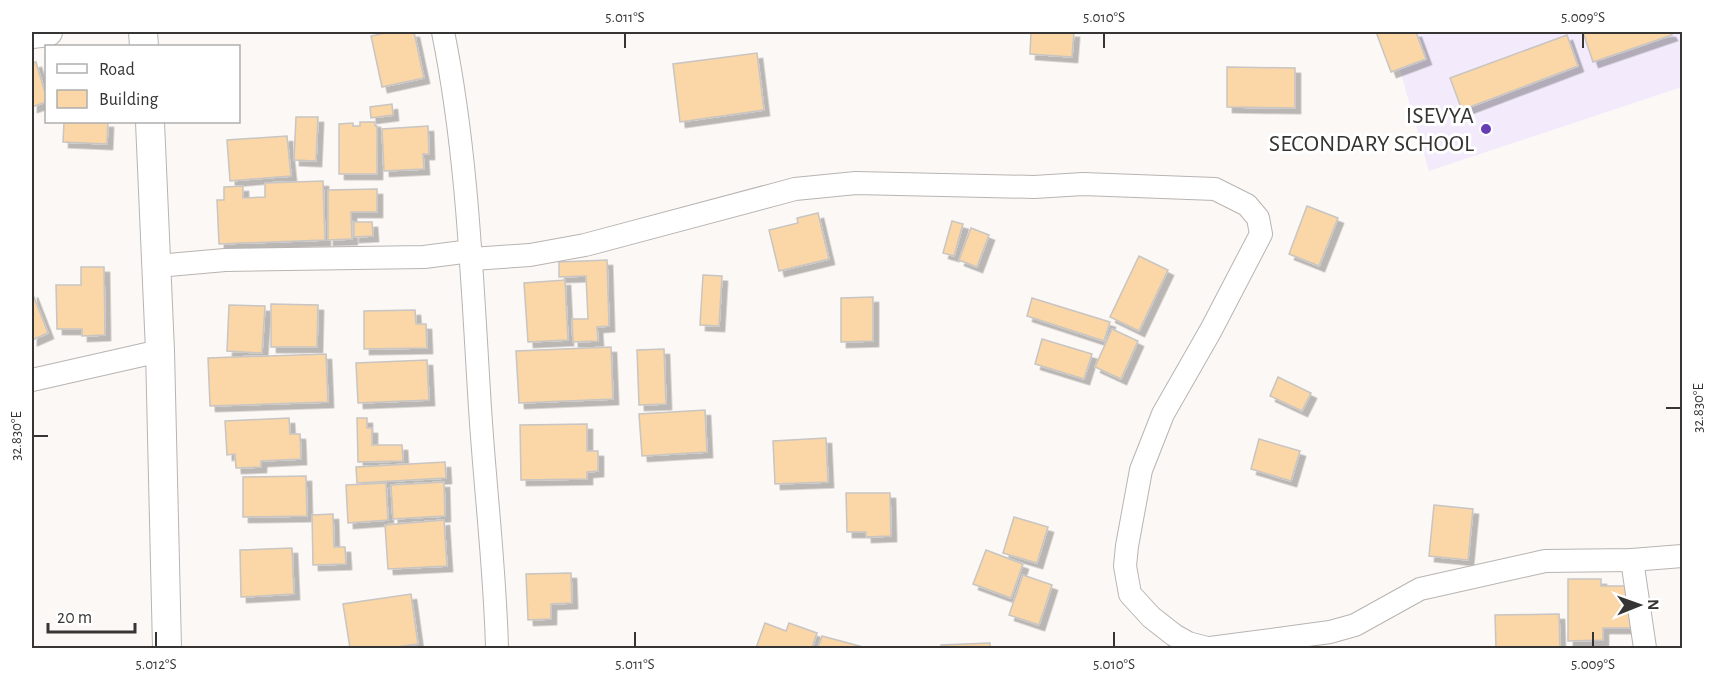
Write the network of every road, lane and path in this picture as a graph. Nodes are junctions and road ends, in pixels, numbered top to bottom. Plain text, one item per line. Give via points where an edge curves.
1 (48, 32) edge
2 (443, 32) edge
3 (32, 34) edge
4 (150, 123) edge
5 (472, 255) junction
6 (157, 266) junction
7 (160, 351) junction
8 (32, 380) edge
9 (1683, 556) edge
10 (1632, 560) junction
11 (167, 648) edge
12 (497, 648) edge
13 (1208, 648) edge
14 (1645, 648) edge

1 - 3 street
2 - 5 street via 458,122
4 - 6 street
5 - 6 street via 225,260
5 - 12 street
5 - 13 street via 530,255 585,245 795,189 856,183 1180,186 1215,189 1233,197 1258,218 1261,234 1159,422 1142,470 1125,566 1130,594 1151,617 1188,643
6 - 7 street
7 - 8 street
7 - 11 street
9 - 10 street
10 - 13 street via 1545,561 1420,589 1355,625 1330,632
10 - 14 street

